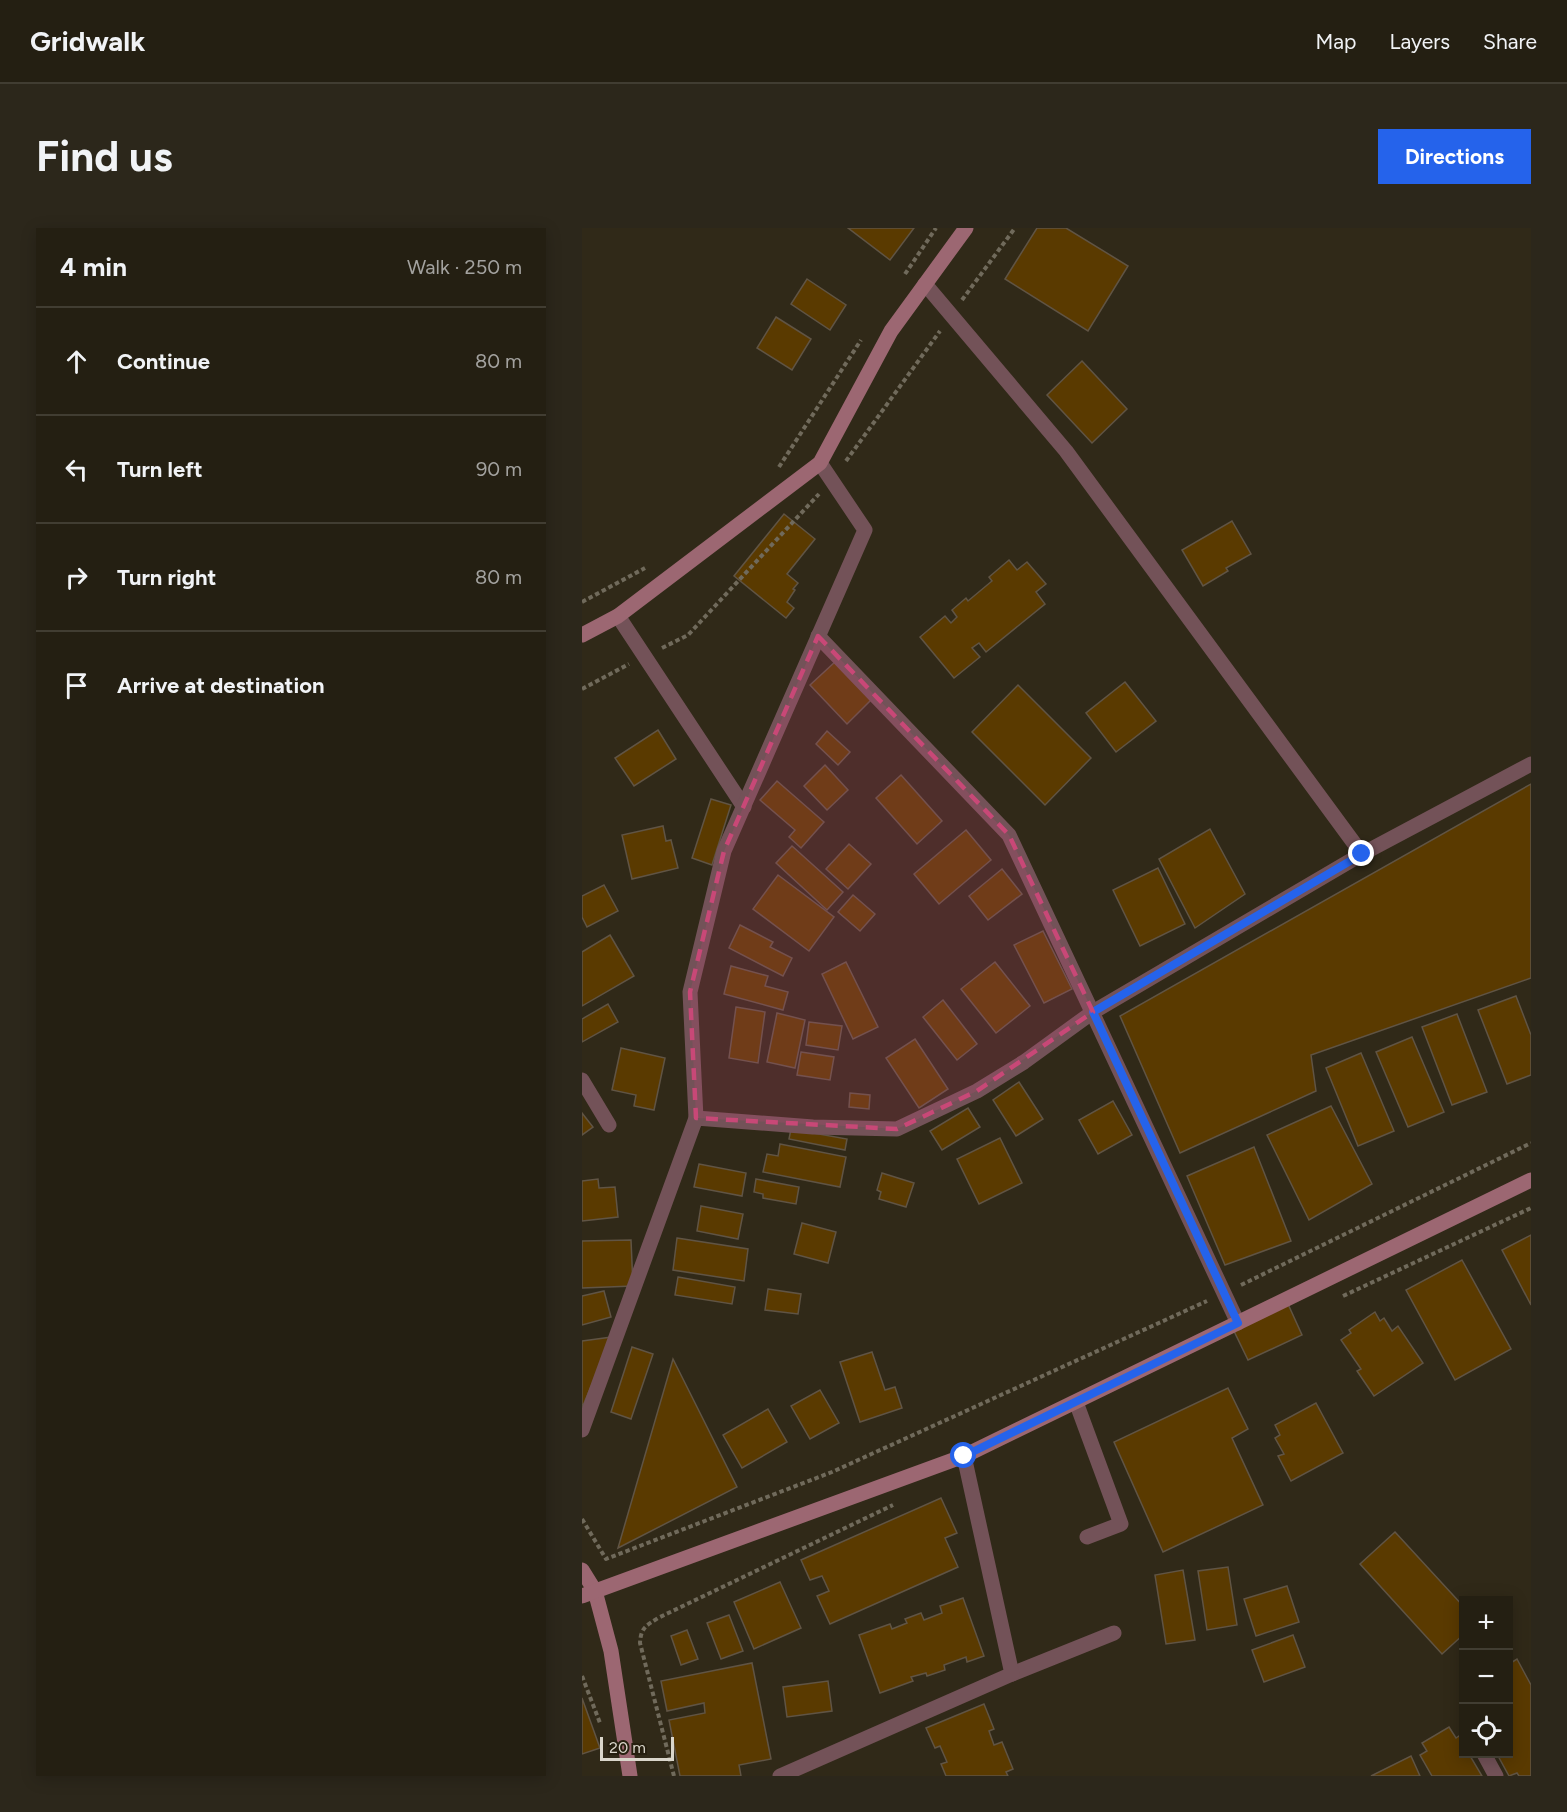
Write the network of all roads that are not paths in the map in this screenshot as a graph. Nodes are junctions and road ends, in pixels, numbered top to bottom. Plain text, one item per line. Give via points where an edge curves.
1 (966, 228) edge
2 (925, 284) junction
3 (820, 463) junction
4 (618, 616) junction
5 (582, 634) edge
6 (818, 636) junction
7 (1531, 764) edge
8 (744, 807) junction
9 (1362, 854) junction
10 (1093, 1012) junction
11 (582, 1080) edge
12 (696, 1118) junction
13 (609, 1125) dead end
14 (1531, 1180) edge
15 (1238, 1323) junction
16 (1076, 1402) junction
17 (582, 1430) edge
18 (964, 1456) junction
19 (1087, 1537) dead end
20 (582, 1570) edge
21 (588, 1593) edge
22 (1114, 1633) dead end
23 (1012, 1674) junction
24 (1486, 1758) edge
25 (630, 1776) edge
26 (780, 1776) edge
27 (1496, 1776) edge

1 - 2 main road
2 - 3 main road via 891,330
2 - 9 street via 1065,451
3 - 4 main road
3 - 6 street via 865,530
4 - 5 main road
4 - 8 street
6 - 8 street
6 - 10 street via 1009,835
7 - 9 street
8 - 12 street via 724,851 690,992
9 - 10 street
10 - 12 street via 977,1091 897,1129
10 - 15 street
11 - 13 street
12 - 17 street
14 - 15 main road
15 - 16 main road
16 - 18 main road
16 - 19 street via 1121,1524
18 - 21 main road
18 - 23 street
20 - 21 main road
21 - 25 main road via 611,1651
22 - 23 street
23 - 26 street
24 - 27 street

